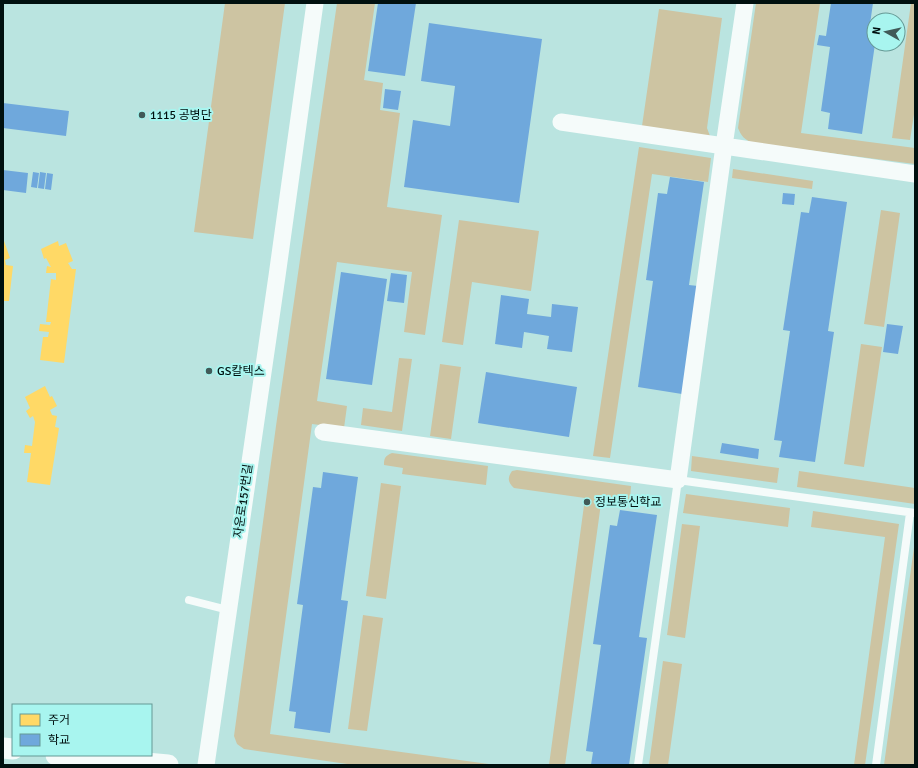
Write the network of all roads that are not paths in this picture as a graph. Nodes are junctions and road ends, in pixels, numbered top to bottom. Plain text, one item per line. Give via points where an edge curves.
1 (315, 3) edge
2 (745, 3) edge
3 (561, 122) dead end
4 (724, 146) junction
5 (915, 174) edge
6 (323, 432) dead end
7 (678, 480) junction
8 (913, 513) edge
9 (189, 600) dead end
10 (228, 610) junction
11 (67, 756) edge
12 (168, 765) edge
13 (206, 765) edge
14 (638, 765) edge
15 (876, 765) edge

1 - 10 street, 자운로157번길
2 - 4 street
3 - 4 street
4 - 5 street
4 - 7 street
6 - 7 street
7 - 8 lane
7 - 14 lane
8 - 15 lane
9 - 10 lane
10 - 13 street, 자운로157번길
11 - 12 street

